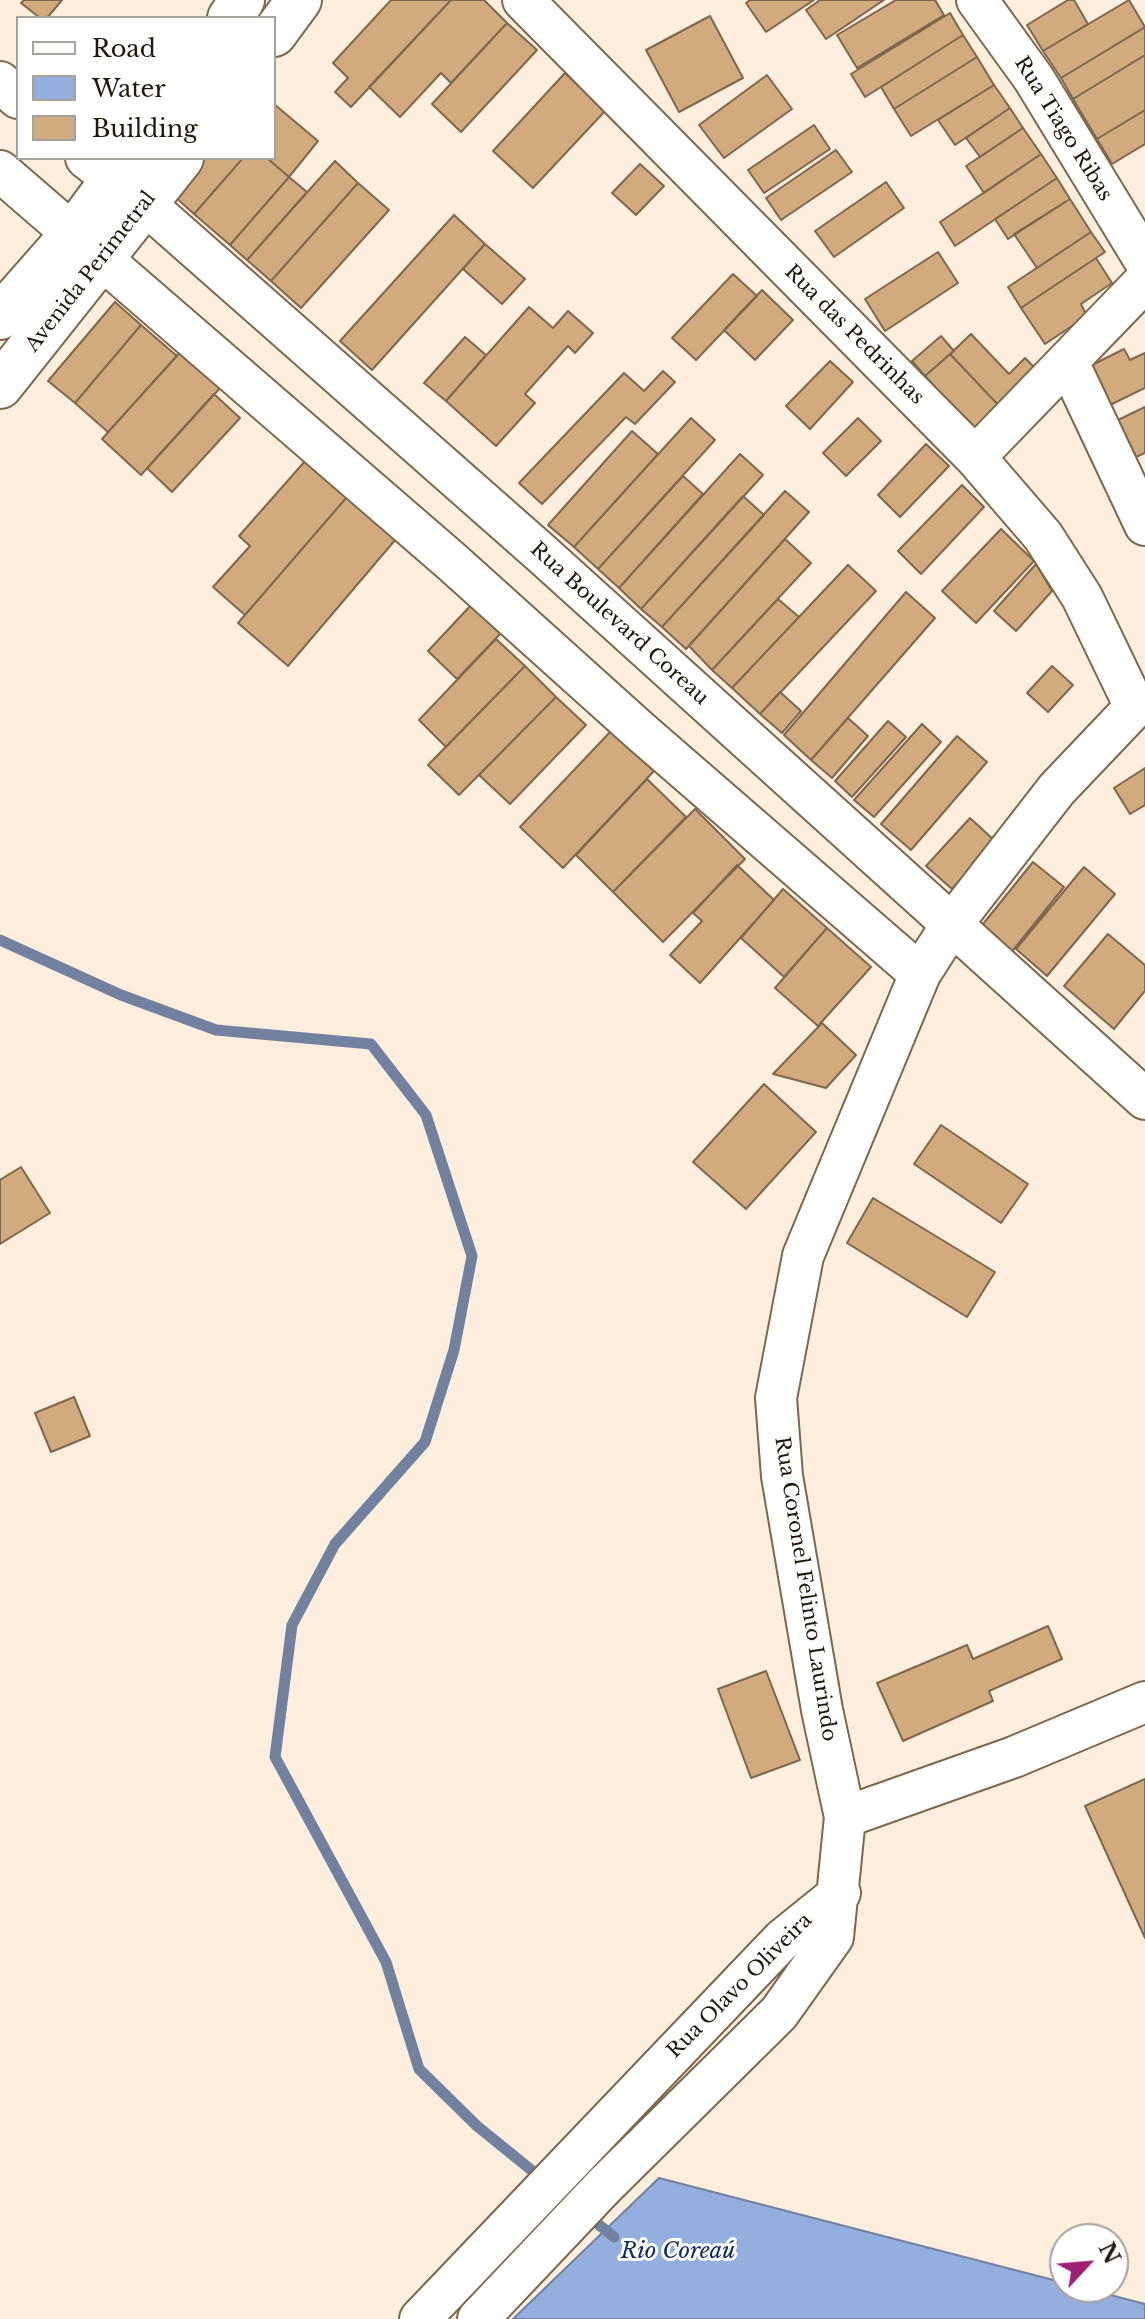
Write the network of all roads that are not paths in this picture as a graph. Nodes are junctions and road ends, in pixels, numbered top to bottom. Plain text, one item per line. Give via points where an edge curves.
1 (299, 0) edge
2 (523, 0) edge
3 (977, 0) edge
4 (276, 31) edge
5 (0, 82) edge
6 (16, 96) edge
7 (174, 160) edge
8 (0, 171) edge
9 (118, 175) edge
10 (88, 246) junction
11 (1145, 261) edge
12 (1145, 281) edge
13 (0, 317) edge
14 (1068, 362) junction
15 (0, 386) edge
16 (975, 457) junction
17 (1145, 525) edge
18 (1140, 705) edge
19 (952, 924) junction
20 (920, 974) junction
21 (1145, 1099) edge
22 (1145, 1702) edge
23 (845, 1817) junction
24 (840, 1893) junction
25 (420, 2319) edge
26 (478, 2319) edge

1 - 4 street
2 - 16 street, Rua das Pedrinhas
3 - 11 street, Rua Tiago Ribas via 1034,79
5 - 6 street
7 - 9 street, Avenida Perimetral
8 - 10 street
9 - 10 street, Avenida Perimetral
9 - 19 street, Rua Boulevard Coreau
10 - 13 street, Avenida Perimetral
10 - 15 street, Avenida Perimetral
10 - 20 street
12 - 14 street
14 - 16 street
14 - 17 street
16 - 18 street, Rua das Pedrinhas via 1051,548
18 - 19 street, Rua Coronel Felinto Laurindo via 1057,789
19 - 20 street, Rua Coronel Felinto Laurindo
19 - 21 street, Rua Boulevard Coreau
20 - 23 street, Rua Coronel Felinto Laurindo via 803,1256 776,1398 782,1476
22 - 23 street via 1014,1757
23 - 24 street, Rua Coronel Felinto Laurindo
24 - 25 street, Rua Olavo Oliveira via 783,1939
24 - 26 street, Rua Olavo Oliveira via 833,1937 779,2013

